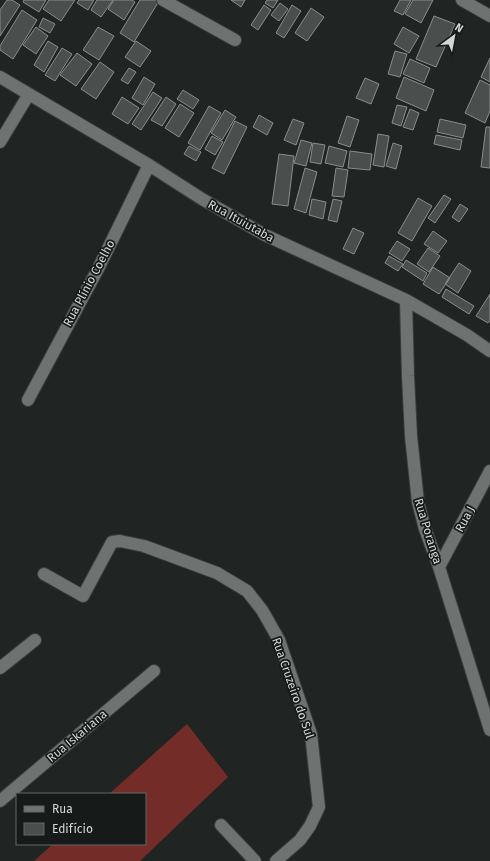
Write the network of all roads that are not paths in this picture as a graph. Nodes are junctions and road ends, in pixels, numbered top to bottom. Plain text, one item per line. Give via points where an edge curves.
1 (163, 0) edge
2 (462, 0) edge
3 (490, 16) edge
4 (235, 40) dead end
5 (0, 77) edge
6 (29, 94) junction
7 (0, 142) edge
8 (149, 165) junction
9 (406, 300) junction
10 (490, 351) edge
11 (28, 400) dead end
12 (490, 471) edge
13 (439, 567) junction
14 (44, 574) dead end
15 (34, 640) dead end
16 (0, 668) edge
17 (154, 671) dead end
18 (490, 730) edge
19 (0, 801) edge
20 (221, 825) dead end
21 (255, 861) edge
22 (276, 861) edge

1 - 4 street
2 - 3 street
5 - 6 street, Rua Ituiutaba
6 - 7 street
6 - 8 street, Rua Ituiutaba
8 - 9 street, Rua Ituiutaba via 264,235
8 - 11 street, Rua Plínio Coelho via 99,267
9 - 10 street, Rua Ituiutaba
9 - 13 street, Rua Poranga via 411,436 418,502
12 - 13 street, Rua J
13 - 18 street, Rua Poranga
14 - 22 street, Rua Cruzeiro do Sul via 83,596 112,542 120,541 144,546 217,573 246,591 262,610 279,640 311,734 319,807 300,840
15 - 16 street
17 - 19 street, Rua Iskariana
20 - 21 street

